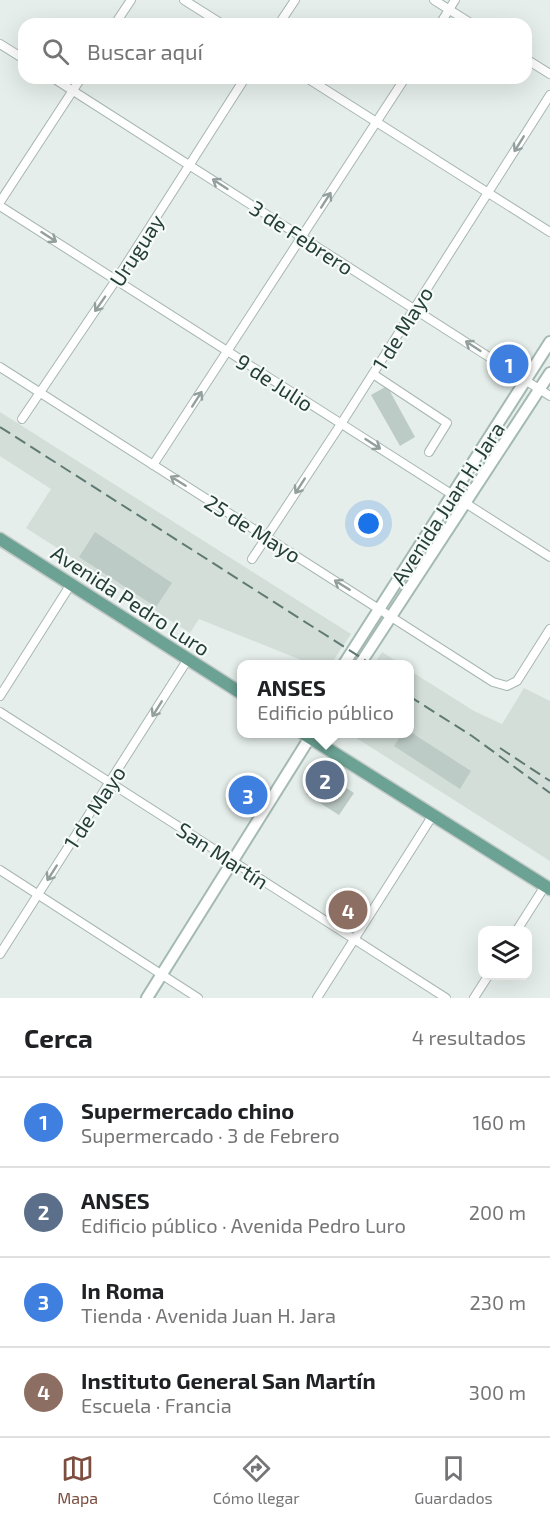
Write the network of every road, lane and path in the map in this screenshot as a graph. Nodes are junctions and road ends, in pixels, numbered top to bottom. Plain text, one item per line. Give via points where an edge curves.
1 (131, 0) edge
2 (184, 0) edge
3 (294, 0) edge
4 (434, 0) edge
5 (455, 0) edge
6 (449, 9) junction
7 (119, 18) edge
8 (212, 18) edge
9 (283, 18) edge
10 (444, 18) edge
11 (463, 18) edge
12 (0, 44) edge
13 (18, 55) edge
14 (532, 63) edge
15 (550, 74) edge
16 (63, 84) edge
17 (77, 84) edge
18 (241, 84) edge
19 (317, 84) edge
20 (401, 84) edge
21 (73, 90) junction
22 (550, 95) edge
23 (377, 122) junction
24 (190, 165) junction
25 (488, 193) junction
26 (0, 204) edge
27 (550, 232) edge
28 (302, 237) junction
29 (116, 280) junction
30 (414, 309) junction
31 (550, 342) edge
32 (228, 351) junction
33 (0, 367) edge
34 (550, 373) edge
35 (373, 374) junction
36 (525, 381) junction
37 (539, 390) junction
38 (38, 392) junction
39 (550, 396) edge
40 (22, 419) dead end
41 (341, 424) junction
42 (429, 452) dead end
43 (153, 465) junction
44 (452, 495) junction
45 (465, 503) junction
46 (266, 537) junction
47 (0, 539) edge
48 (550, 557) edge
49 (252, 559) dead end
50 (71, 584) junction
51 (380, 609) junction
52 (391, 617) junction
53 (550, 629) edge
54 (188, 659) junction
55 (347, 660) edge
56 (363, 660) edge
57 (237, 690) edge
58 (0, 696) edge
59 (0, 712) edge
60 (306, 738) edge
61 (314, 738) edge
62 (110, 783) junction
63 (433, 814) junction
64 (233, 862) junction
65 (0, 870) edge
66 (547, 888) edge
67 (38, 894) junction
68 (520, 926) edge
69 (354, 939) junction
70 (0, 954) edge
71 (162, 975) junction
72 (485, 980) edge
73 (147, 998) edge
74 (198, 998) edge
75 (316, 998) edge
76 (446, 998) edge
77 (474, 998) edge

1 - 7 street
2 - 8 street
3 - 9 street
4 - 6 street
5 - 6 street
6 - 10 street
6 - 11 street
12 - 13 street
14 - 15 street
16 - 21 street, 3 de Febrero
17 - 21 street
18 - 24 street, Uruguay
19 - 23 street
20 - 23 street
21 - 24 street, 3 de Febrero
21 - 26 street
22 -> 25 street, 1 de Mayo
23 - 25 street
28 -> 23 street
28 -> 24 street, 3 de Febrero
24 - 29 street, Uruguay
25 - 27 street
25 - 30 street, 1 de Mayo
26 -> 29 street, 9 de Julio
28 - 30 street, 3 de Febrero
28 - 32 street
29 - 32 street, 9 de Julio
29 -> 38 street, Uruguay
30 - 35 street, 1 de Mayo
36 -> 30 street, 3 de Febrero
31 - 36 main road, Avenida Juan H. Jara
32 - 41 street, 9 de Julio
43 -> 32 street
33 - 38 street, 25 de Mayo
34 - 37 main road, Avenida Juan H. Jara
35 - 41 street, 1 de Mayo
35 - 42 street via 447,423
36 - 37 street, 3 de Febrero
36 - 44 main road, Avenida Juan H. Jara
37 - 39 street, 3 de Febrero
37 - 45 main road, Avenida Juan H. Jara
38 - 40 street, Uruguay
38 - 43 street, 25 de Mayo
41 -> 44 street, 9 de Julio
41 -> 46 street, 1 de Mayo
46 -> 43 street, 25 de Mayo
44 - 45 street, 9 de Julio
44 - 51 main road, Avenida Juan H. Jara
45 - 48 street, 9 de Julio
45 - 52 main road, Avenida Juan H. Jara
46 - 49 street, 1 de Mayo
51 -> 46 street, 25 de Mayo
47 - 50 main road, Avenida Pedro Luro
50 - 54 main road, Avenida Pedro Luro
50 - 58 street
51 - 52 street, 25 de Mayo
51 - 55 main road, Avenida Juan H. Jara
52 - 53 street, 25 de Mayo via 493,682 507,686 517,681
52 - 56 main road, Avenida Juan H. Jara
54 - 57 main road, Avenida Pedro Luro
54 -> 62 street, 1 de Mayo
59 - 62 street, San Martín
60 - 64 main road
61 - 63 main road
62 - 64 street, San Martín
62 -> 67 street, 1 de Mayo
63 - 66 main road
63 - 69 street
64 - 69 street, San Martín
64 - 71 main road
65 - 67 street
66 - 68 street
67 - 70 street, 1 de Mayo
67 - 71 street
69 - 75 street
69 - 76 street, San Martín
71 - 73 main road
71 - 74 street
72 - 77 street

